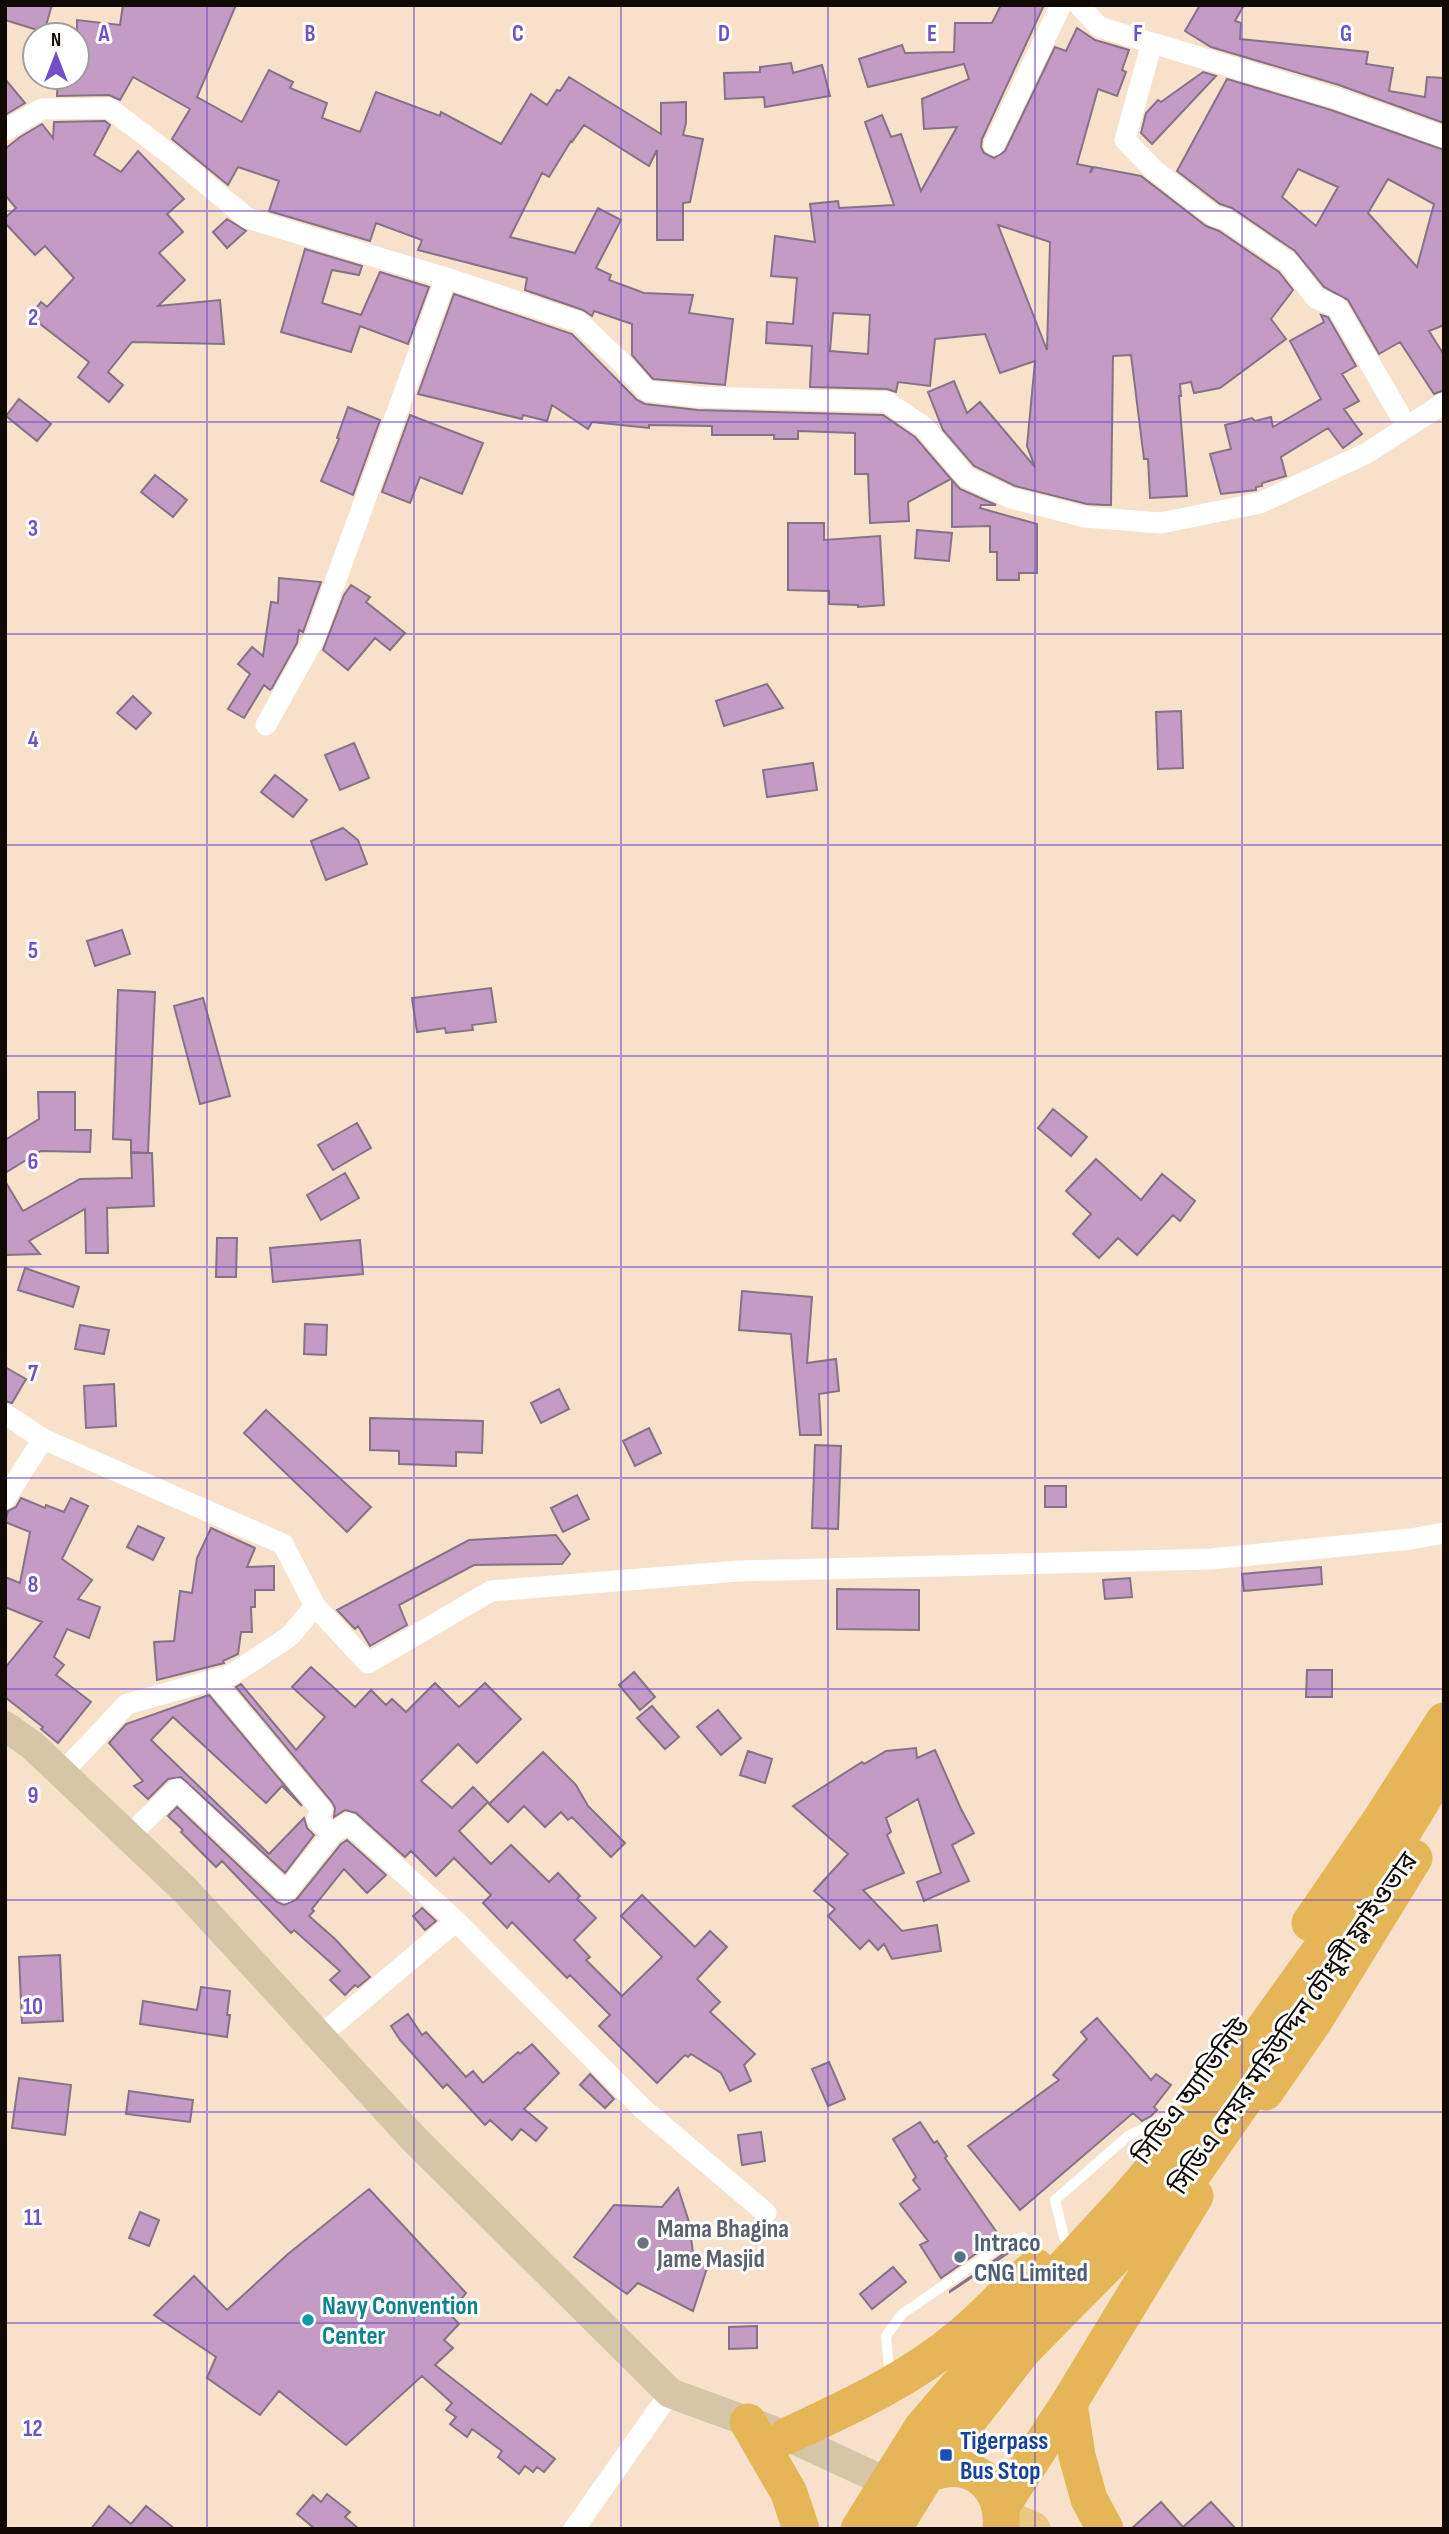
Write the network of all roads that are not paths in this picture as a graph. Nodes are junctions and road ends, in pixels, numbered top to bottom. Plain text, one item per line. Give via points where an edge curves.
1 (1061, 5) edge
2 (1079, 5) edge
3 (1152, 43) junction
4 (5, 130) edge
5 (1444, 136) edge
6 (994, 145) dead end
7 (446, 278) junction
8 (1444, 403) edge
9 (1408, 427) junction
10 (266, 724) dead end
11 (5, 1414) edge
12 (43, 1439) junction
13 (5, 1499) edge
14 (1444, 1533) edge
15 (315, 1606) junction
16 (213, 1680) junction
17 (1444, 1721) edge
18 (5, 1726) edge
19 (1444, 1764) edge
20 (62, 1773) junction
21 (1444, 1800) edge
22 (1444, 1814) edge
23 (332, 1834) junction
24 (129, 1836) junction
25 (456, 1921) junction
26 (320, 2036) junction
27 (1182, 2113) junction
28 (766, 2213) dead end
29 (1059, 2248) junction
30 (890, 2385) junction
31 (670, 2393) junction
32 (1069, 2403) junction
33 (748, 2421) joint
34 (779, 2451) junction
35 (953, 2467) junction
36 (908, 2492) junction
37 (1009, 2520) edge
38 (573, 2529) edge
39 (801, 2529) edge
40 (859, 2529) edge
41 (893, 2529) edge
42 (902, 2529) edge
43 (1105, 2529) edge

1 - 6 street
2 - 3 street via 1099,27
3 - 5 street
3 - 9 street via 1125,141 1214,216 1226,219 1288,262 1316,298 1337,307
4 - 7 street via 42,109 109,108 247,218
7 - 9 street via 579,322 647,391 698,397 887,402 924,428 966,477 1012,498 1085,517 1161,523 1260,503 1367,453
7 - 10 street via 315,637
8 - 9 street
11 - 12 street
12 - 13 street
12 - 15 street via 283,1544
14 - 15 street via 1212,1559 739,1570 491,1591 368,1663
15 - 16 street via 290,1636 231,1675
16 - 20 street via 127,1704
16 - 23 street via 322,1810 317,1819
17 - 27 highway, সিডিএ অ্যাভিনিউ
18 - 20 main road
19 - 40 highway via 1388,1855 1220,2090 922,2428
20 - 24 main road
21 - 41 highway, সিডিএ মেয়র মহিউদ্দিন চৌধুরী ফ্লাইওভার via 1335,1970 1183,2188 1024,2350 930,2469
22 - 32 highway via 1314,2021 1205,2180
23 - 24 street via 286,1892 177,1789
23 - 25 street via 348,1823
24 - 26 main road via 185,1889
25 - 26 street
25 - 28 street via 643,2109
26 - 31 main road via 414,2139
27 - 29 highway, সিডিএ অ্যাভিনিউ
27 - 29 lane via 1128,2136 1055,2200
29 - 30 highway via 960,2337
29 - 30 lane via 1023,2237 1007,2242 902,2314 886,2336
29 - 35 highway, সিডিএ অ্যাভিনিউ via 979,2390
30 - 34 highway
31 - 33 main road
31 - 38 street
32 - 37 highway
32 - 43 highway via 1089,2499
33 - 34 highway
34 - 36 main road
34 - 39 highway
35 - 36 highway via 927,2473
35 - 37 highway via 989,2484
36 - 42 highway via 902,2504

